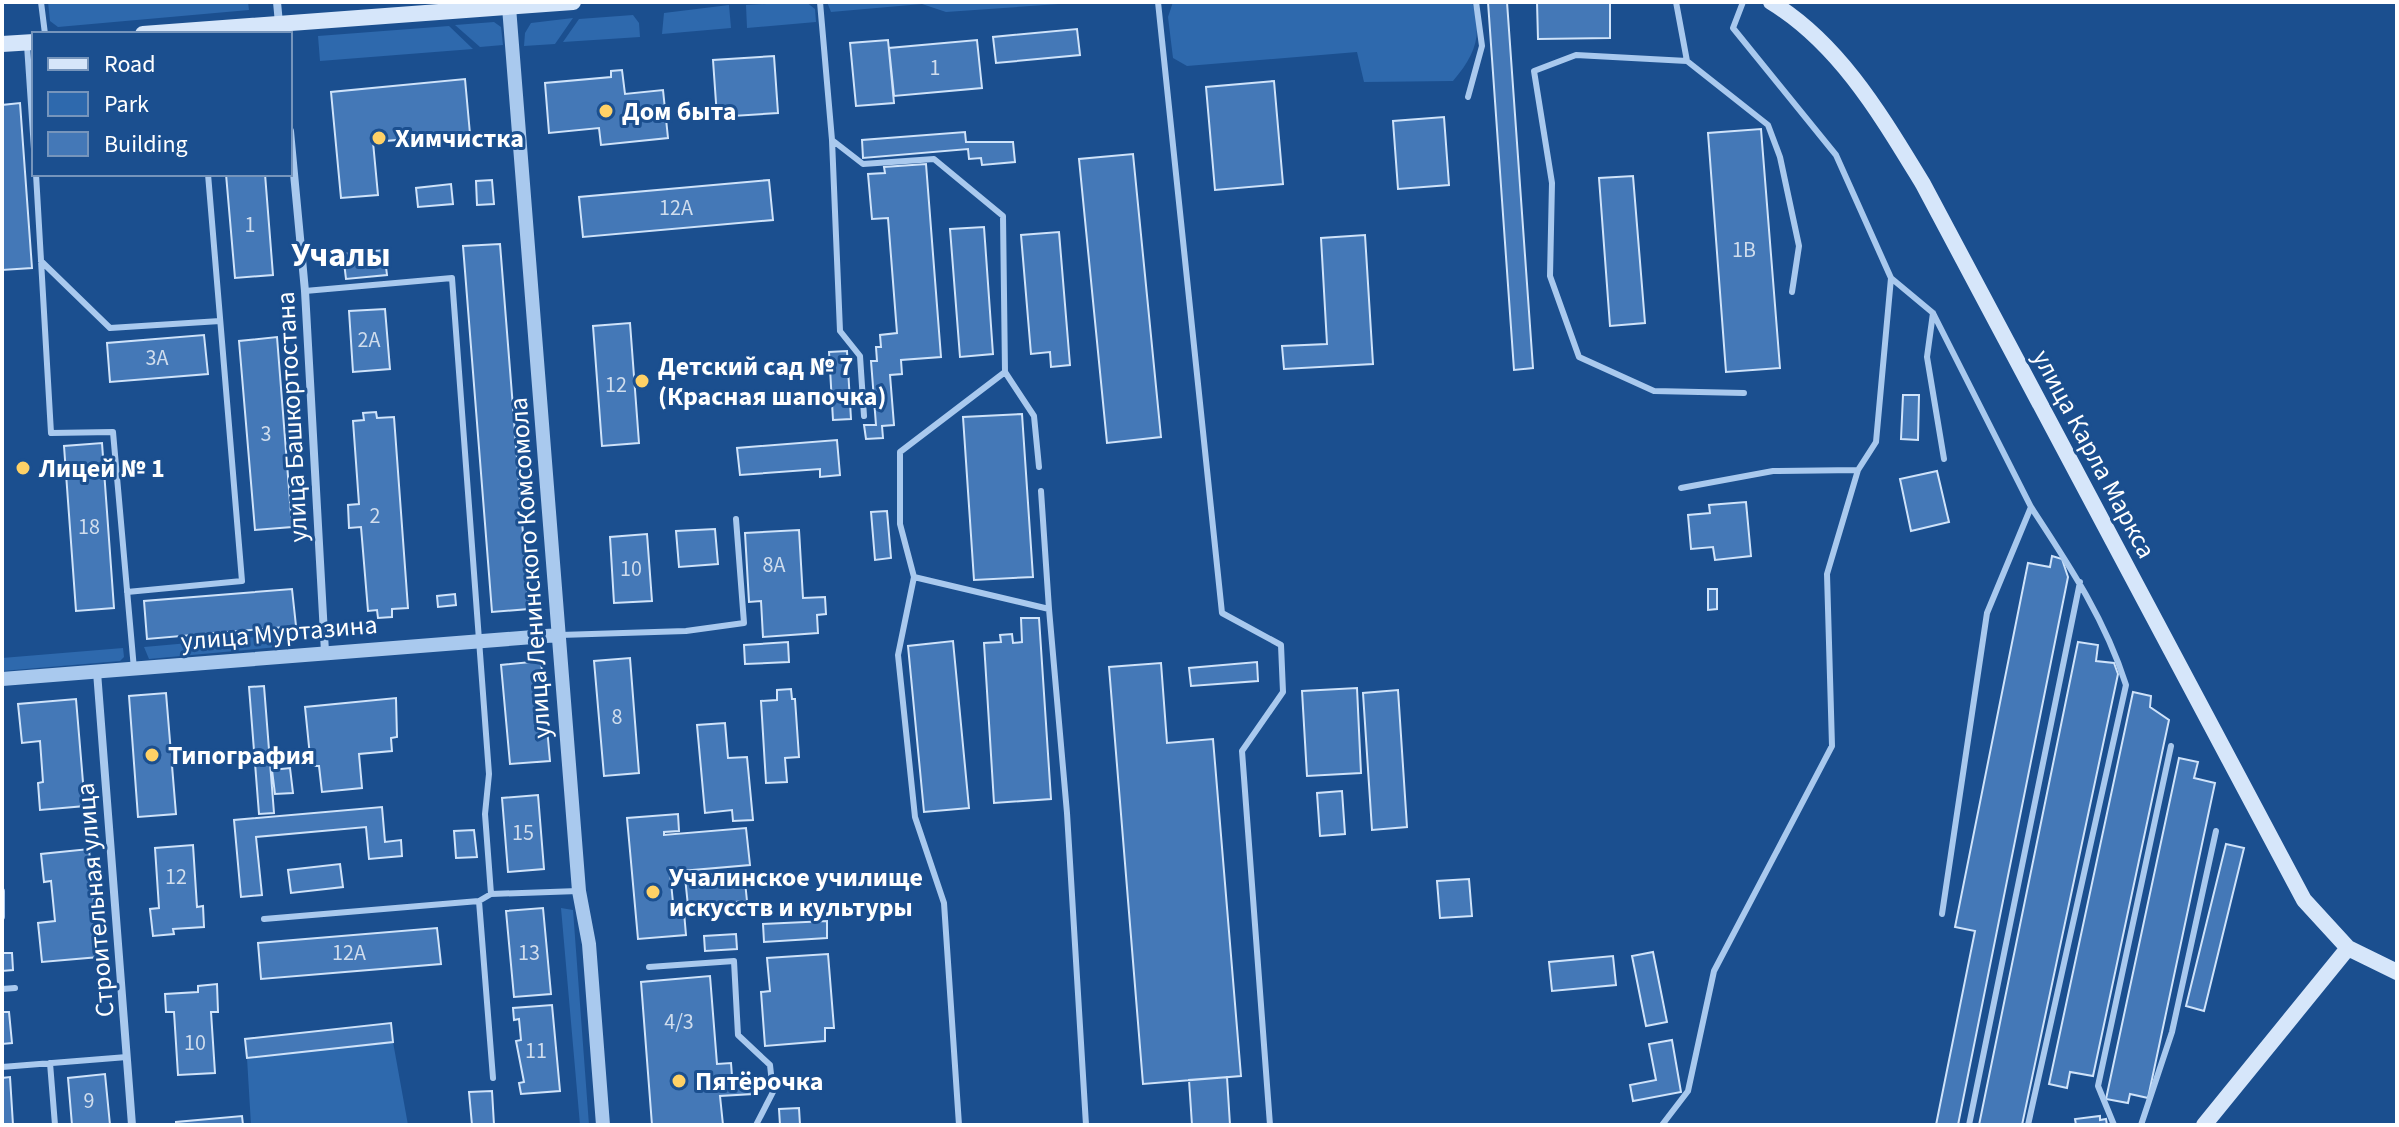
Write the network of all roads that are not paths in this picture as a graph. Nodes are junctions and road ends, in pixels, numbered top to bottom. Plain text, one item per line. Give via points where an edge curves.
1 (41, 2) edge
2 (277, 2) edge
3 (573, 2) edge
4 (820, 2) edge
5 (1158, 2) edge
6 (1476, 2) edge
7 (1676, 2) edge
8 (1743, 2) edge
9 (1771, 2) edge
10 (509, 7) junction
11 (279, 29) edge
12 (45, 32) edge
13 (198, 32) edge
14 (30, 42) edge
15 (2, 44) edge
16 (1687, 61) junction
17 (32, 96) edge
18 (1468, 97) dead end
19 (832, 140) junction
20 (292, 152) edge
21 (36, 176) edge
22 (208, 176) edge
23 (41, 261) junction
24 (1891, 278) junction
25 (305, 291) junction
26 (1792, 292) dead end
27 (1933, 313) junction
28 (220, 321) junction
29 (1005, 372) junction
30 (1744, 393) dead end
31 (864, 416) dead end
32 (1944, 459) dead end
33 (1039, 467) dead end
34 (1858, 470) junction
35 (1681, 488) dead end
36 (1041, 491) dead end
37 (2031, 507) junction
38 (736, 519) dead end
39 (914, 577) junction
40 (2080, 582) junction
41 (127, 592) junction
42 (1049, 609) junction
43 (559, 635) junction
44 (477, 641) junction
45 (325, 652) junction
46 (134, 669) junction
47 (97, 672) junction
48 (2, 679) edge
49 (2171, 746) dead end
50 (2216, 831) dead end
51 (2, 891) edge
52 (579, 891) junction
53 (491, 894) junction
54 (479, 901) junction
55 (1942, 914) dead end
56 (2, 917) edge
57 (264, 919) dead end
58 (2348, 948) junction
59 (649, 967) dead end
60 (2397, 972) edge
61 (15, 988) dead end
62 (2, 989) edge
63 (127, 1057) junction
64 (50, 1063) junction
65 (2, 1067) edge
66 (493, 1078) dead end
67 (55, 1125) edge
68 (132, 1125) edge
69 (603, 1125) edge
70 (756, 1125) edge
71 (959, 1125) edge
72 (1086, 1125) edge
73 (1270, 1125) edge
74 (1662, 1125) edge
75 (1969, 1125) edge
76 (2028, 1125) edge
77 (2114, 1125) edge
78 (2141, 1125) edge
79 (2204, 1125) edge

1 - 12 lane
2 - 11 street
3 - 10 main road
4 - 19 lane
5 - 73 lane via 1222,613 1281,645 1283,692 1242,751
6 - 18 lane via 1482,46
7 - 16 lane
8 - 24 lane via 1733,28 1836,155
9 - 58 main road, улица Карла Маркса via 1798,19 1870,97 1923,184 2304,900
10 - 11 main road
10 - 43 street, улица Ленинского Комсомола
11 - 13 main road
14 - 15 main road
14 - 17 lane
16 - 26 lane via 1768,125 1799,246
16 - 30 lane via 1576,55 1534,71 1552,183 1550,276 1579,357 1654,391
19 - 29 lane via 863,164 934,159 1003,216
19 - 31 lane via 840,331 860,356
20 - 25 street, улица Башкортостана
21 - 23 lane
22 - 28 lane
23 - 28 lane via 110,328
23 - 41 lane via 51,433 113,432
24 - 27 lane
24 - 34 lane via 1876,442
25 - 44 lane via 452,278
25 - 45 street, улица Башкортостана
27 - 32 lane via 1927,357
27 - 37 lane
28 - 41 lane via 242,581
29 - 33 lane via 1034,416
29 - 39 lane via 900,452 900,524
34 - 35 lane via 1773,471
34 - 74 lane via 1827,574 1832,746 1714,971 1688,1091
36 - 42 lane
37 - 40 lane
37 - 55 lane via 1987,613
38 - 43 lane via 744,623 686,631
39 - 42 lane
39 - 71 lane via 898,655 915,817 944,903
40 - 75 lane
40 - 76 lane via 2113,646 2126,685
41 - 46 lane
42 - 72 lane
43 - 44 street, улица Муртазина
43 - 52 street, улица Ленинского Комсомола
44 - 45 street, улица Муртазина
44 - 53 lane via 489,774 485,814
45 - 46 street, улица Муртазина
46 - 47 street, улица Муртазина
47 - 48 street, улица Муртазина
47 - 63 street, Строительная улица
49 - 77 lane via 2098,1086
50 - 78 lane via 2172,1032
51 - 56 lane
52 - 53 lane
52 - 69 street, улица Ленинского Комсомола via 589,944
53 - 54 lane
54 - 57 lane
54 - 66 lane
58 - 60 main road
58 - 79 main road
59 - 70 lane via 734,961 738,1035 770,1065 773,1092
61 - 62 lane
63 - 64 lane
63 - 68 street, Строительная улица
64 - 65 lane
64 - 67 lane

